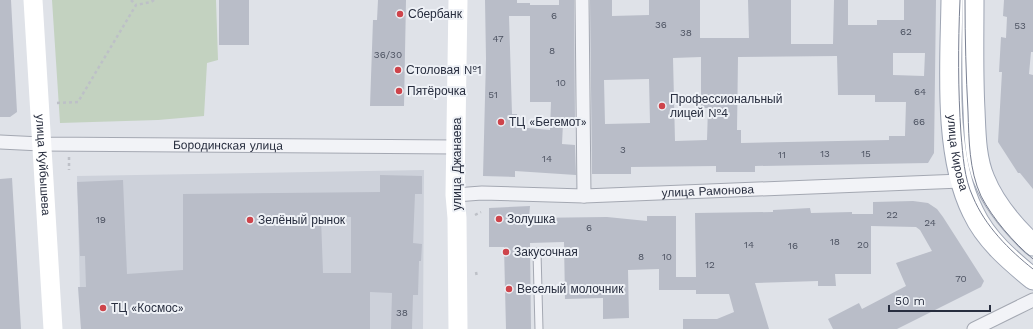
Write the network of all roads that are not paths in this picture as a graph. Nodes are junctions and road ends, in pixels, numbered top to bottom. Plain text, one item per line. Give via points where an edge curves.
1 (33, 0) edge
2 (458, 0) edge
3 (582, 0) edge
4 (952, 0) edge
5 (973, 0) edge
6 (0, 142) edge
7 (41, 144) junction
8 (456, 147) junction
9 (961, 182) junction
10 (456, 195) junction
11 (584, 196) junction
12 (1033, 245) edge
13 (537, 252) dead end
14 (1033, 279) edge
15 (1033, 300) edge
16 (52, 329) edge
17 (458, 329) edge
18 (539, 329) edge
19 (974, 329) edge

1 - 7 street, улица Куйбышева
2 - 8 street, улица Джанаева
3 - 11 street
4 - 9 main road, улица Кирова via 951,100 956,159
5 - 12 main road, улица Кирова via 972,82 977,152 984,179 996,201 1018,231
6 - 7 street, Бородинская улица
7 - 8 street, Бородинская улица
7 - 16 street, улица Куйбышева
8 - 10 street, улица Джанаева
9 - 11 street, улица Рамонова
9 - 14 main road, улица Кирова via 973,213 994,244
10 - 11 street, улица Рамонова via 482,193
10 - 17 street, улица Джанаева
13 - 18 lane
15 - 19 street

